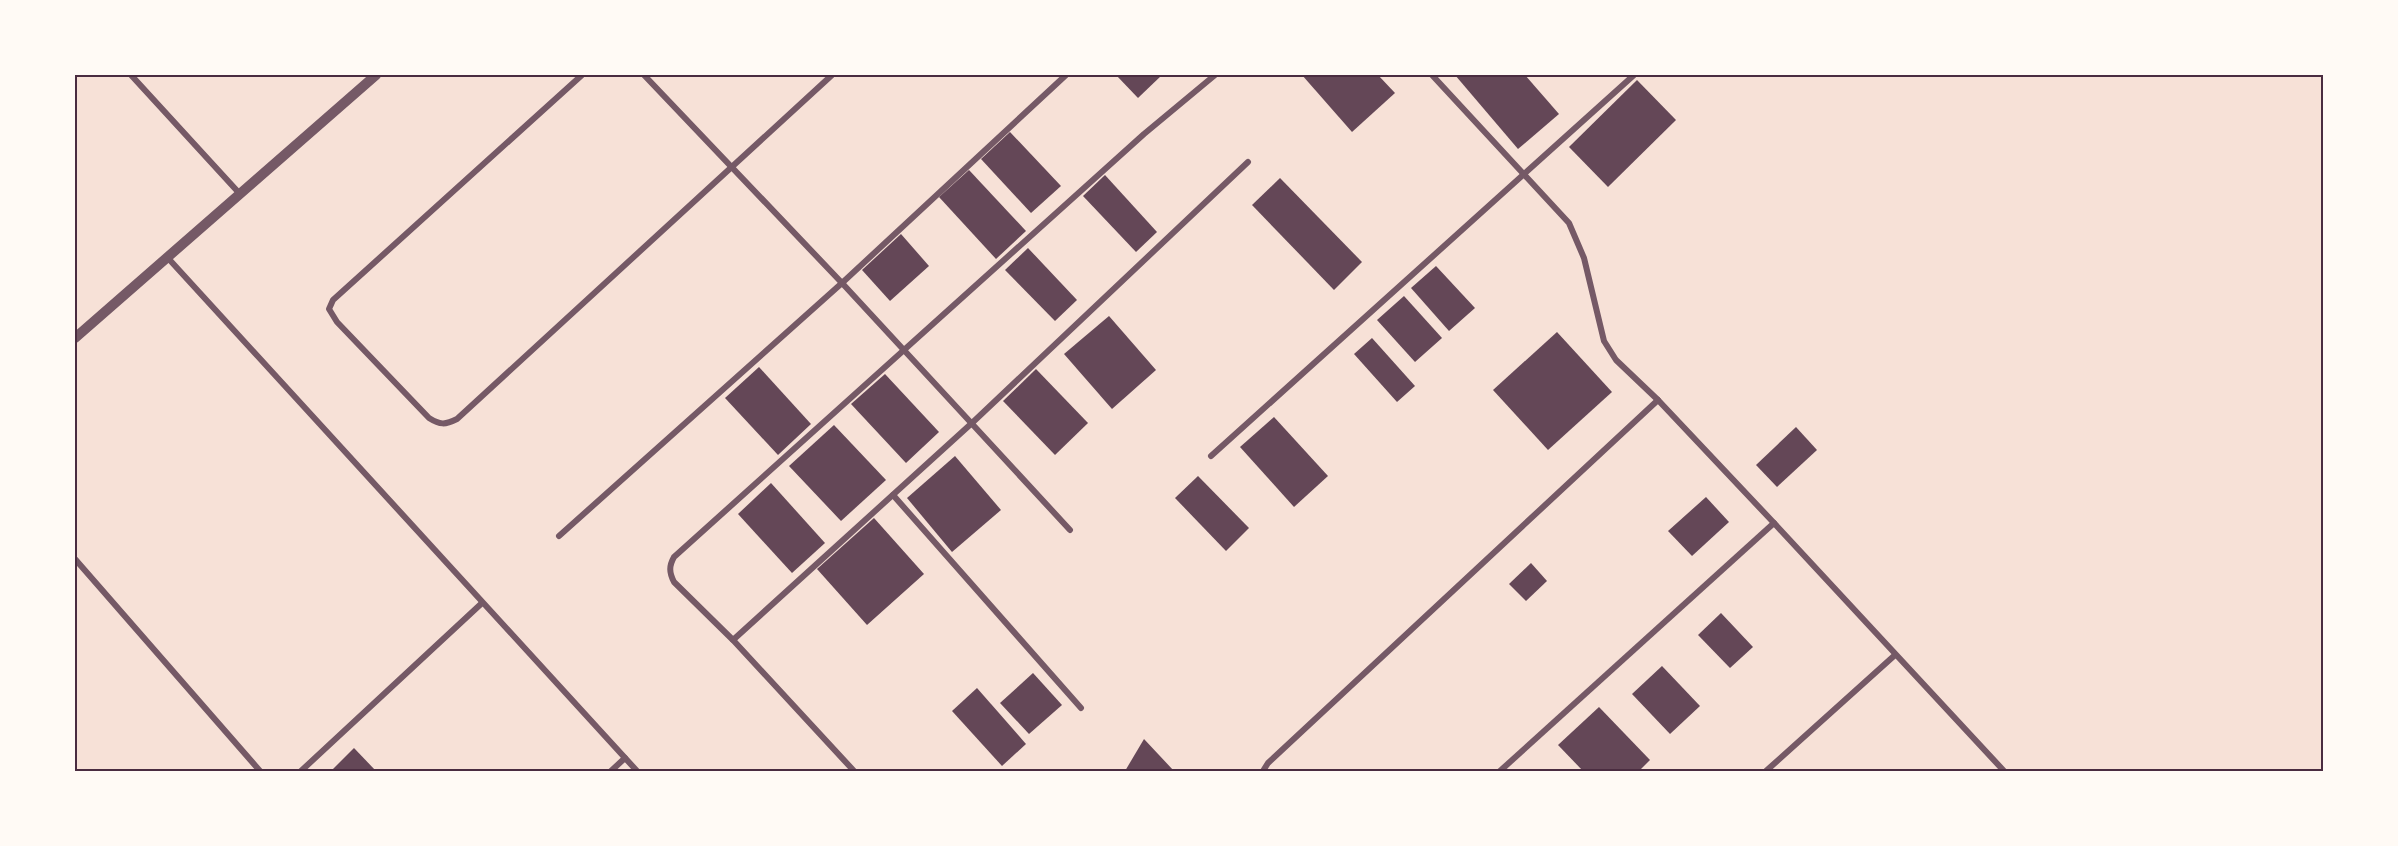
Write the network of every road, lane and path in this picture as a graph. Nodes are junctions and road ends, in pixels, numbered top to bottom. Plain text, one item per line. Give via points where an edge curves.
1 (131, 75) edge
2 (376, 75) edge
3 (582, 75) edge
4 (644, 75) edge
5 (832, 75) edge
6 (1066, 75) edge
7 (1215, 75) edge
8 (1431, 75) edge
9 (1634, 75) edge
10 (1248, 162) dead end
11 (732, 166) junction
12 (1524, 174) junction
13 (240, 194) junction
14 (167, 257) junction
15 (842, 283) junction
16 (75, 338) edge
17 (905, 350) junction
18 (1658, 400) junction
19 (972, 423) junction
20 (1211, 456) dead end
21 (893, 495) junction
22 (1774, 523) junction
23 (1070, 530) dead end
24 (559, 536) dead end
25 (75, 559) edge
26 (482, 603) junction
27 (733, 640) junction
28 (1895, 656) junction
29 (1081, 708) dead end
30 (625, 758) junction
31 (260, 771) edge
32 (301, 771) edge
33 (611, 771) edge
34 (637, 771) edge
35 (854, 771) edge
36 (1263, 771) edge
37 (1500, 771) edge
38 (1766, 771) edge
39 (2004, 771) edge

1 - 13 street
2 - 13 street
3 - 11 street via 333,300 329,309 337,322 438,424 457,419
4 - 11 street
5 - 11 street
6 - 15 street
7 - 17 street
8 - 12 street
9 - 12 street
10 - 19 street
11 - 15 street
12 - 18 street via 1569,223 1584,258 1604,341 1616,360
12 - 20 street
13 - 14 street
14 - 16 street
14 - 26 street
15 - 17 street
15 - 24 street
17 - 19 street
17 - 27 street via 674,557 670,565 674,582
18 - 22 street
18 - 36 street
19 - 21 street
19 - 23 street
21 - 27 street
21 - 29 street
22 - 28 street
22 - 37 street
25 - 31 street
26 - 30 street
26 - 32 street
27 - 35 street
28 - 38 street
28 - 39 street
30 - 33 street
30 - 34 street

